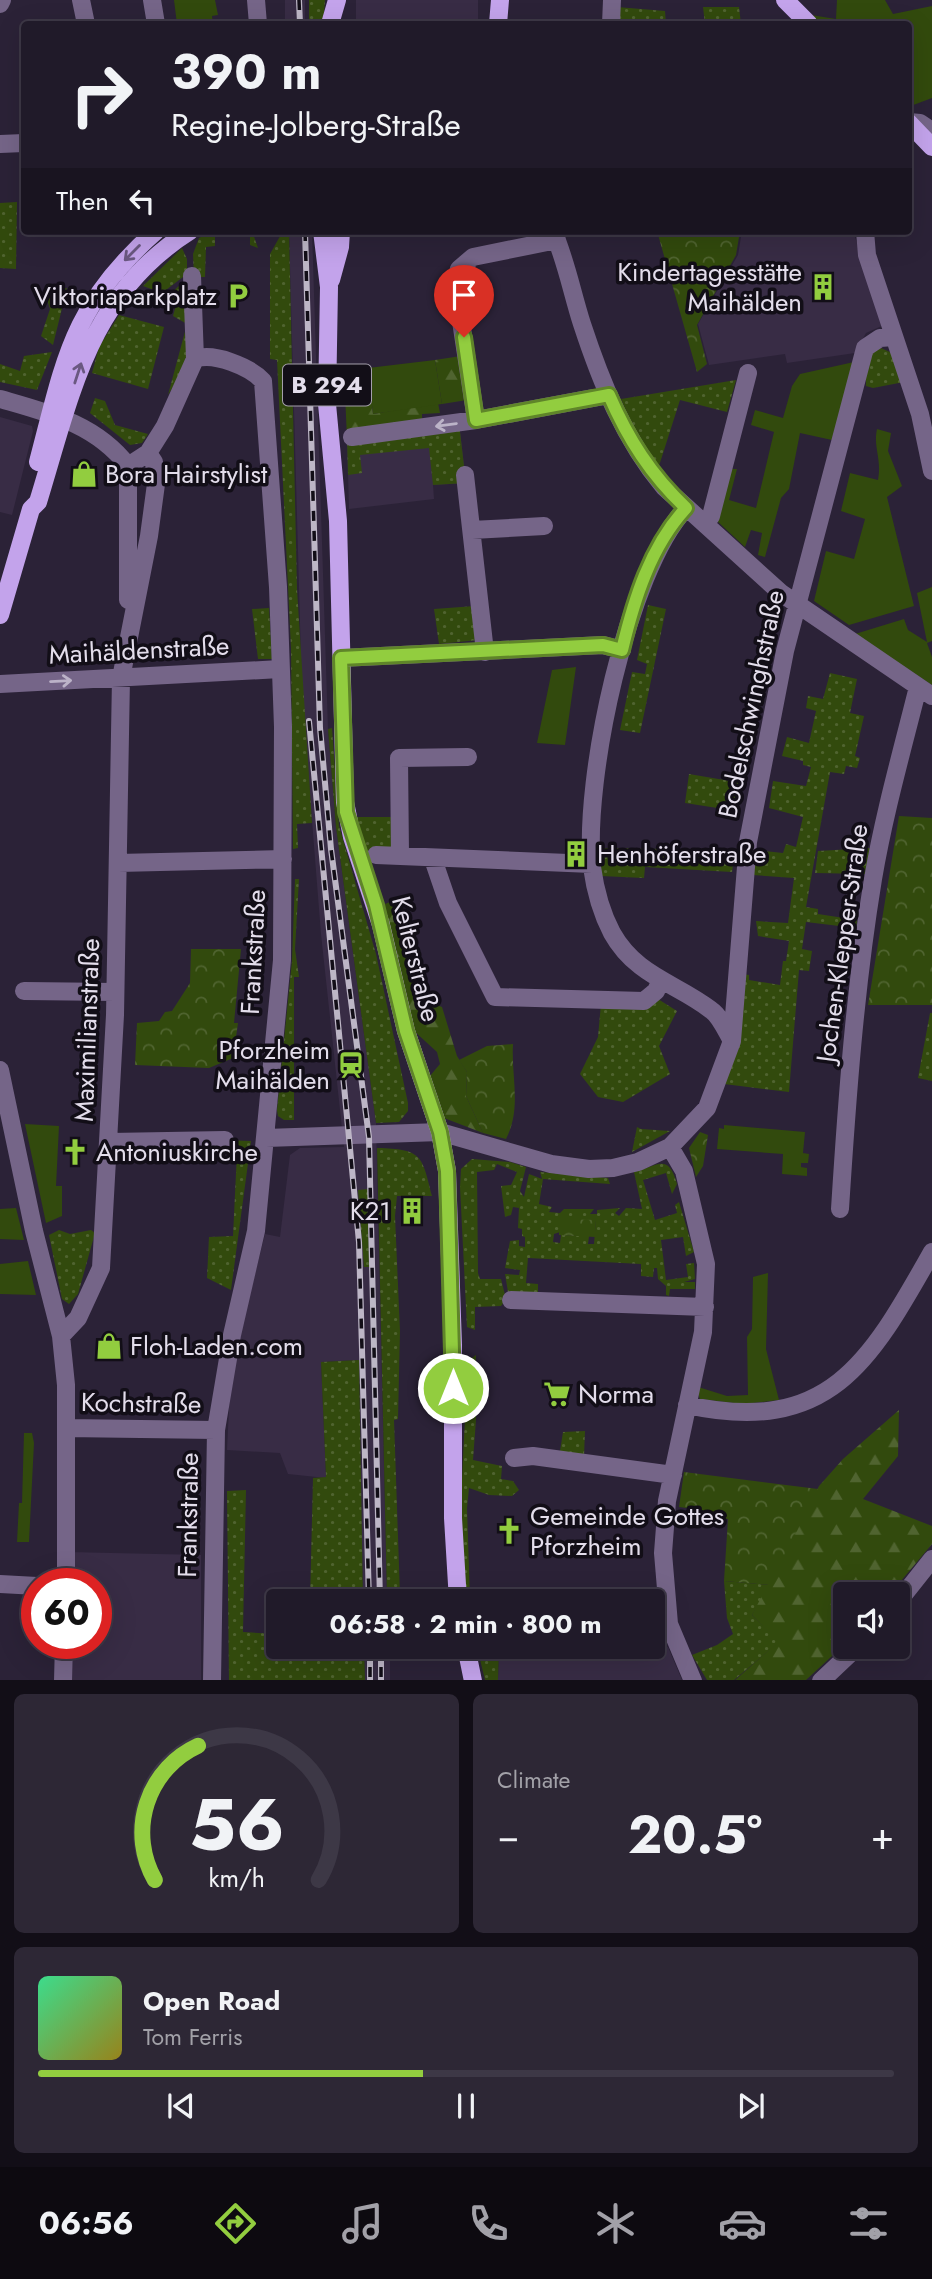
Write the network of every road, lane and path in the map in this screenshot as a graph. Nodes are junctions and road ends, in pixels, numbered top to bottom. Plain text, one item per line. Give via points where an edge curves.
1 (80, 0) edge
2 (152, 0) edge
3 (256, 0) edge
4 (338, 0) edge
5 (500, 0) edge
6 (612, 0) edge
7 (785, 0) edge
8 (85, 21) edge
9 (156, 21) edge
10 (258, 21) edge
11 (331, 21) edge
12 (341, 21) edge
13 (498, 21) edge
14 (611, 21) edge
15 (806, 21) edge
16 (912, 122) edge
17 (912, 126) edge
18 (932, 131) edge
19 (21, 143) edge
20 (0, 145) edge
21 (932, 146) edge
22 (152, 235) edge
23 (323, 235) edge
24 (341, 235) edge
25 (555, 235) edge
26 (864, 235) edge
27 (167, 238) edge
28 (192, 276) dead end
29 (328, 287) junction
30 (894, 337) junction
31 (195, 359) junction
32 (747, 373) dead end
33 (609, 395) junction
34 (0, 400) edge
35 (58, 416) junction
36 (476, 420) junction
37 (352, 437) dead end
38 (148, 453) junction
39 (128, 466) junction
40 (932, 471) edge
41 (465, 475) dead end
42 (686, 508) junction
43 (705, 524) junction
44 (544, 526) dead end
45 (472, 530) junction
46 (798, 606) junction
47 (0, 615) edge
48 (128, 635) junction
49 (622, 650) junction
50 (485, 652) junction
51 (341, 658) junction
52 (280, 669) junction
53 (121, 678) junction
54 (0, 684) edge
55 (925, 691) edge
56 (468, 757) dead end
57 (401, 854) junction
58 (376, 855) dead end
59 (284, 859) junction
60 (433, 859) junction
61 (118, 863) junction
62 (592, 864) junction
63 (660, 982) junction
64 (24, 991) dead end
65 (116, 992) junction
66 (732, 1041) junction
67 (0, 1069) edge
68 (440, 1132) junction
69 (266, 1138) junction
70 (225, 1140) dead end
71 (110, 1142) junction
72 (670, 1147) junction
73 (840, 1209) dead end
74 (932, 1252) edge
75 (511, 1300) dead end
76 (705, 1307) junction
77 (61, 1336) junction
78 (687, 1405) junction
79 (66, 1428) junction
80 (216, 1430) junction
81 (513, 1458) dead end
82 (673, 1475) junction
83 (932, 1559) edge
84 (66, 1568) edge
85 (0, 1584) edge
86 (21, 1585) edge
87 (910, 1587) edge
88 (457, 1589) edge
89 (662, 1589) edge
90 (665, 1631) edge
91 (64, 1659) edge
92 (468, 1659) edge
93 (844, 1659) edge
94 (63, 1680) edge
95 (212, 1680) edge
96 (473, 1680) edge
97 (692, 1680) edge
98 (822, 1680) edge

1 - 8 street
2 - 9 street
3 - 10 street
4 - 11 main road
4 - 12 main road
5 - 13 main road
6 - 14 street
7 - 15 main road
16 - 18 street
17 - 21 main road
19 - 20 street
22 -> 35 main road via 109,277 89,308 66,353
23 - 29 main road, Kelterstraße / B 294
24 - 29 main road, Kelterstraße / B 294
25 - 33 street
25 - 36 street via 473,257 459,269 456,282
26 - 30 street
35 -> 27 main road via 96,330
28 - 31 street
29 - 51 main road, Kelterstraße / B 294 via 327,404 338,514
30 - 40 street via 920,414
30 - 46 street, Bodelschwinghstraße via 880,338 865,348
31 - 38 street
31 - 52 street, Frankstraße via 213,358 254,372 263,381
32 - 43 street via 711,516
33 - 36 street
33 - 42 street via 644,461
34 - 35 street
35 - 39 street via 106,442
35 - 47 main road via 38,502 31,509
36 -> 37 street
38 - 39 street
38 - 48 street, Maximilianstraße via 154,462 156,484
39 - 48 street, Maximilianstraße
41 - 45 street
42 - 43 street
42 - 49 street via 649,565
43 - 46 street
44 - 45 street
45 - 50 street
46 - 55 street
46 - 66 street, Bodelschwinghstraße via 748,842
48 - 53 street, Maximilianstraße
49 - 50 street via 603,645
49 - 62 street via 601,750
50 - 51 street
51 - 68 main road, Kelterstraße / B 294 via 346,812 379,915 406,1031
52 - 53 street, Maihäldenstraße
52 - 59 street, Frankstraße
54 -> 53 street, Maihäldenstraße
53 - 61 street, Maximilianstraße
55 - 73 street, Jochen-Klepper-Straße via 886,814 872,891 855,1007
56 - 57 street via 399,758
57 - 58 street
57 - 60 street
59 - 61 street
59 - 69 street, Frankstraße via 282,960
60 - 62 street
60 - 63 street via 448,902 495,997 644,1001
61 - 65 street, Maximilianstraße
62 - 63 street via 611,931 634,961
63 - 66 street via 714,1011
64 - 65 street
65 - 71 street, Maximilianstraße
66 - 72 street, Bodelschwinghstraße via 707,1108
67 - 77 street
68 - 69 street, Bodelschwinghstraße
68 - 72 street, Bodelschwinghstraße via 551,1164 589,1169 626,1166
68 - 88 main road, Kelterstraße / B 294 via 449,1199
69 - 80 street, Frankstraße via 256,1231
70 - 71 street
71 - 77 street, Maximilianstraße via 101,1268 78,1318
72 - 76 street via 684,1171 706,1264
74 - 78 street via 869,1354 828,1392 797,1406 763,1413
75 - 76 street
76 - 78 street
77 - 79 street
78 - 82 street
79 - 80 street, Kochstraße
79 - 84 street
80 - 95 street, Frankstraße
81 - 82 street via 533,1456
82 - 89 street
83 - 87 street
85 - 86 street
90 - 97 street
91 - 94 street
92 - 96 main road
93 - 98 street

